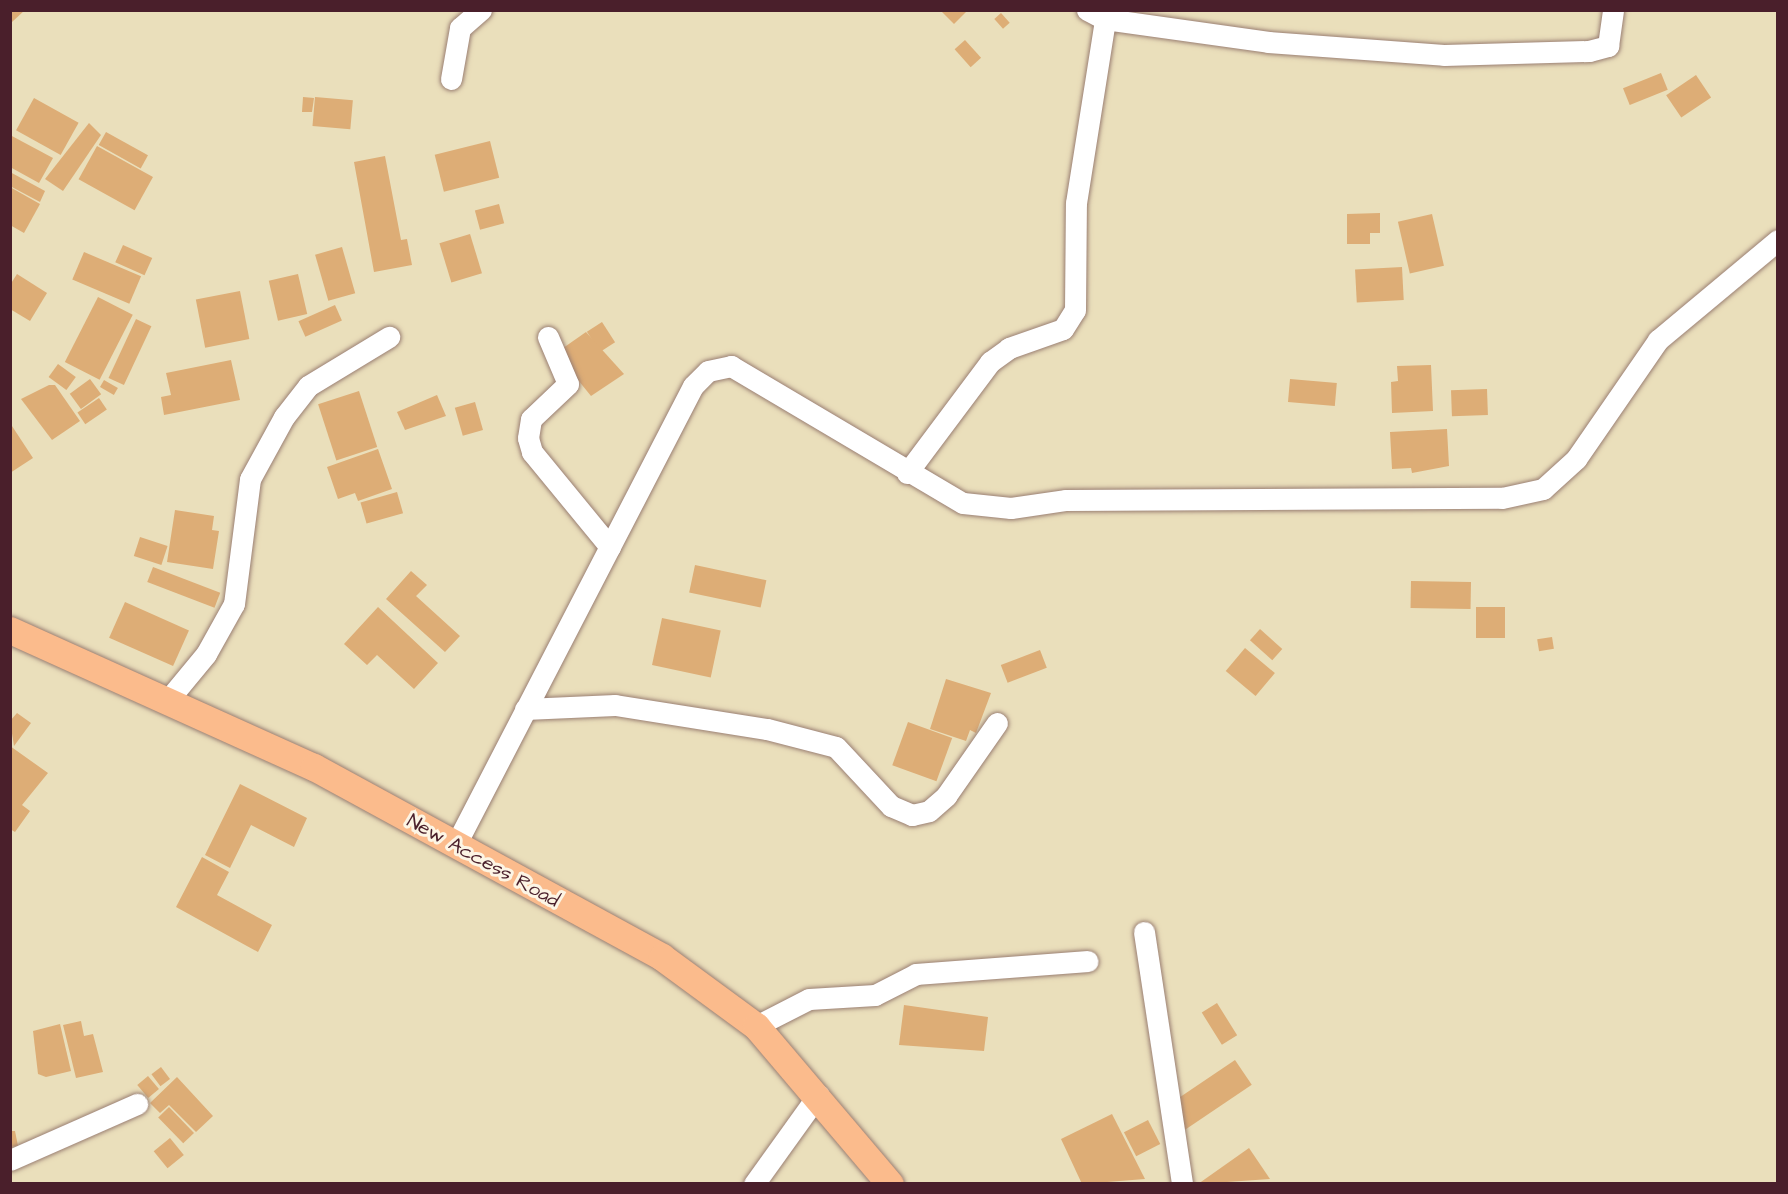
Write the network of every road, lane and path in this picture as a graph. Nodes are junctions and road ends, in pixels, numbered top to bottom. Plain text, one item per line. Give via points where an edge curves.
1 (481, 10) edge
2 (1613, 10) edge
3 (1096, 14) edge
4 (451, 79) dead end
5 (1778, 240) edge
6 (389, 337) dead end
7 (548, 337) dead end
8 (907, 473) junction
9 (610, 547) junction
10 (10, 630) edge
11 (168, 700) junction
12 (525, 709) junction
13 (997, 723) dead end
14 (455, 846) junction
15 (1144, 932) dead end
16 (1088, 961) dead end
17 (756, 1026) junction
18 (818, 1095) junction
19 (136, 1104) dead end
20 (10, 1160) edge
21 (754, 1184) edge
22 (890, 1184) edge
23 (1182, 1184) edge

1 - 4 street via 460,28
2 - 3 street via 1608,46 1589,51 1444,55 1268,42
3 - 8 street via 1076,203 1074,310 1064,329 1009,348 990,362
5 - 8 street via 1658,340 1576,459 1543,489 1502,498 1066,500 1011,508 963,503
6 - 11 street via 308,387 284,417 250,479 234,604 206,654
7 - 9 street via 568,384 531,419 528,438 532,452
8 - 9 street via 731,366 708,371 693,386
9 - 12 street
10 - 11 main road, New Access Road via 62,658
11 - 14 main road, New Access Road via 314,767
12 - 13 street via 615,705 767,729 836,747 891,806 912,815 929,811 946,796
12 - 14 street
14 - 17 main road, New Access Road via 662,957
15 - 23 street
16 - 17 street via 916,974 875,995 809,999
17 - 18 main road, New Access Road
18 - 21 street
18 - 22 main road, New Access Road
19 - 20 street

